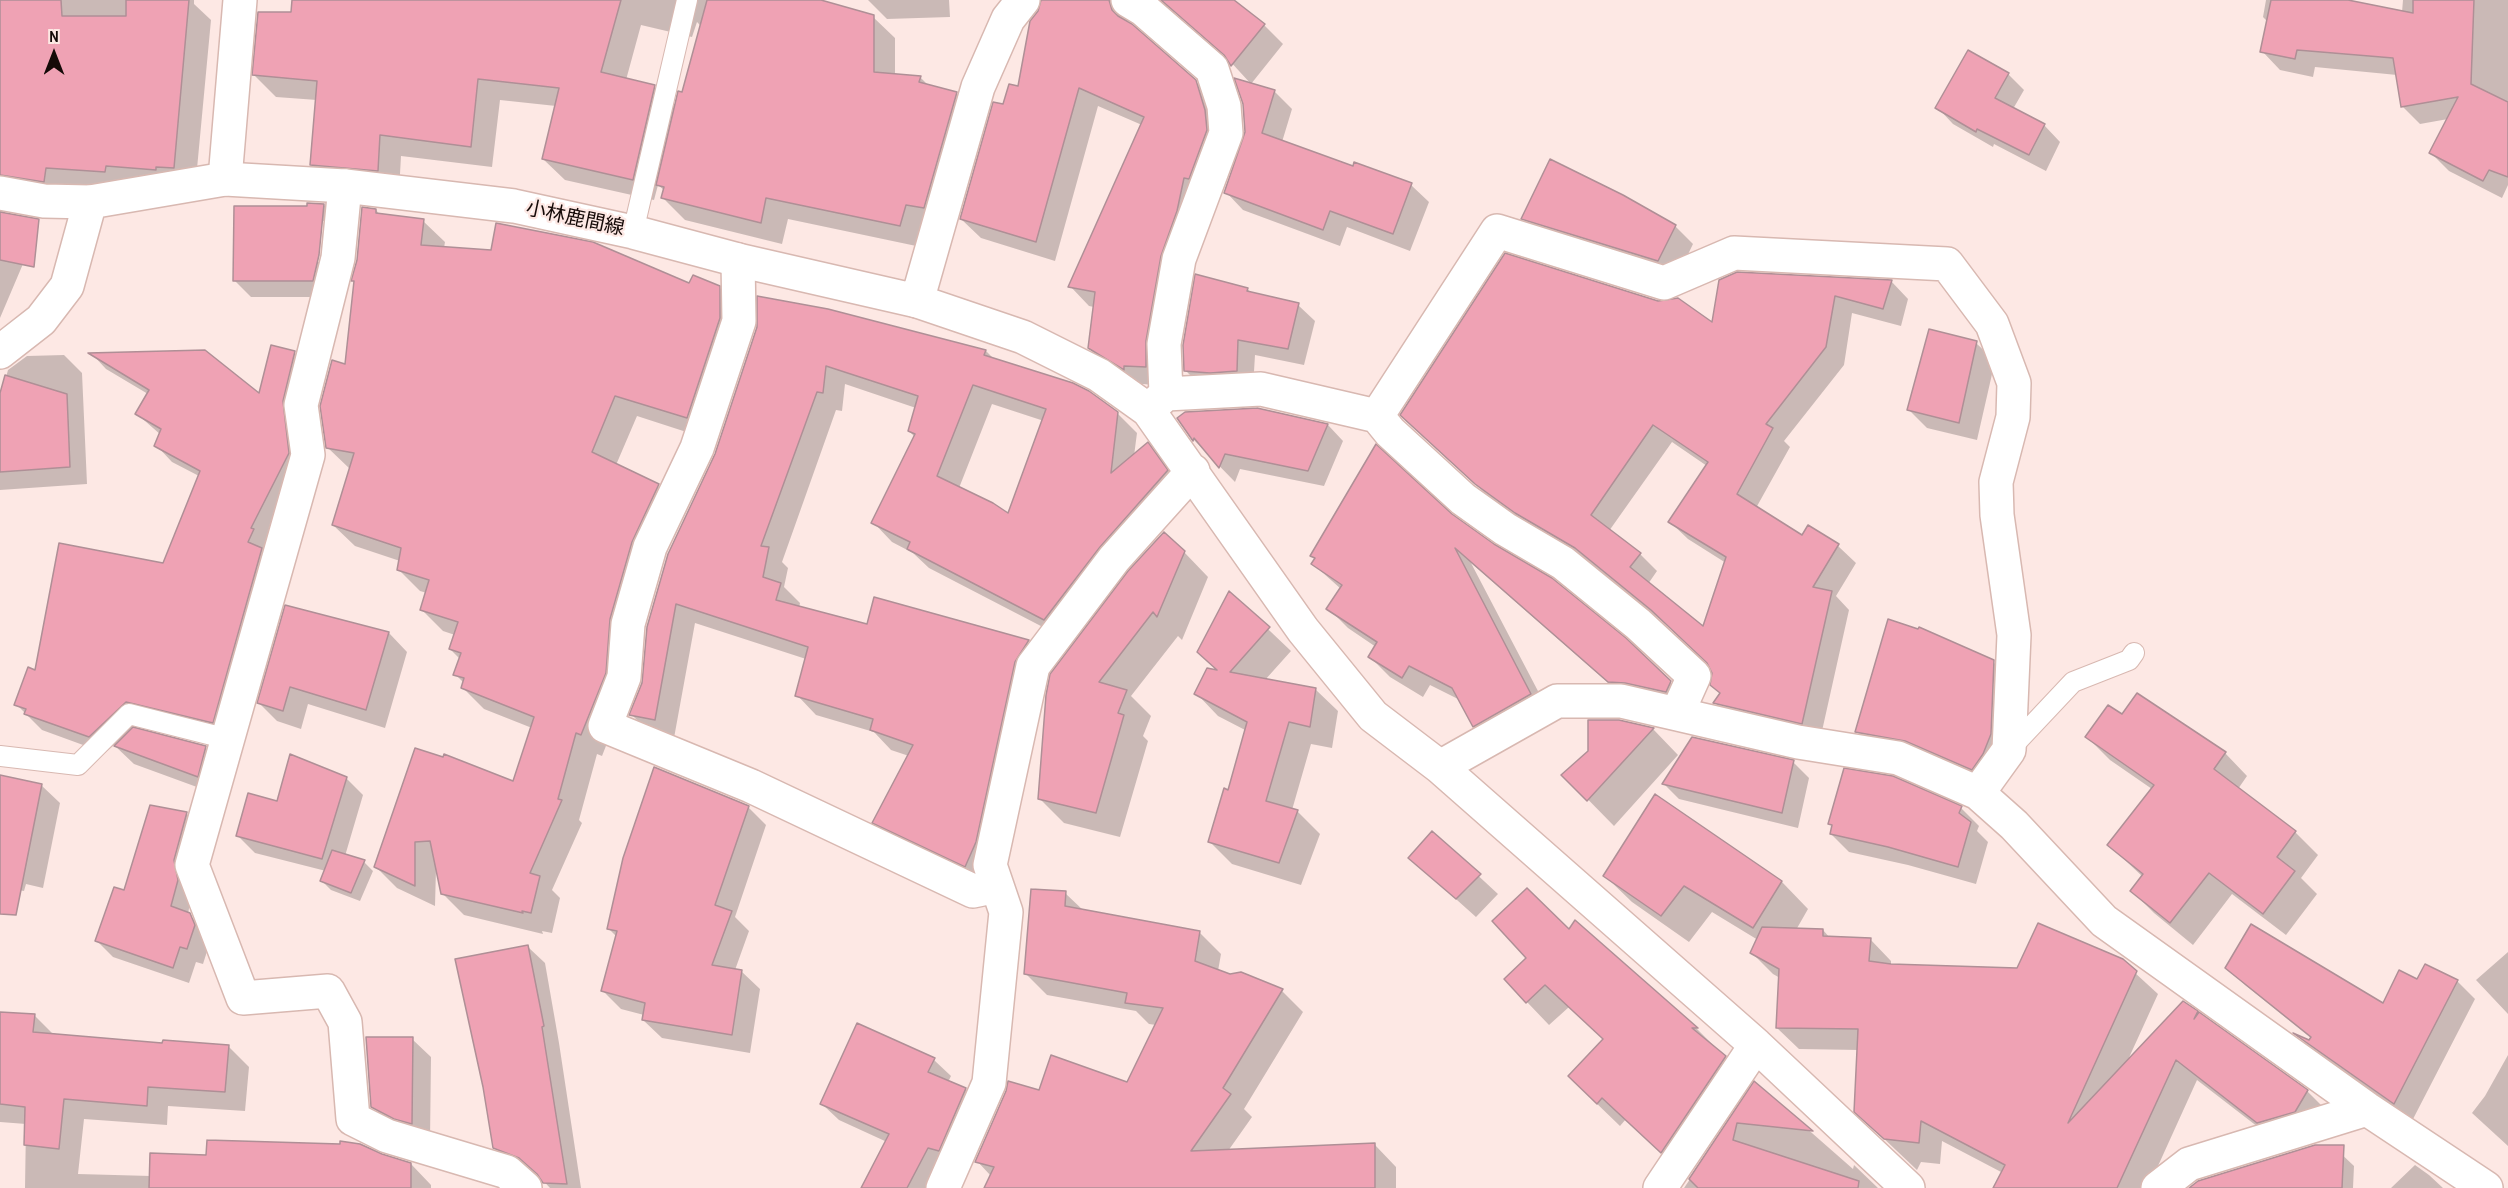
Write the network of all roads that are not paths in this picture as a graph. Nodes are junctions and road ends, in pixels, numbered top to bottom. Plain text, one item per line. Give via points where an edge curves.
1 (240, 0) edge
2 (687, 0) edge
3 (1023, 0) edge
4 (1128, 0) edge
5 (225, 179) junction
6 (345, 186) junction
7 (0, 193) edge
8 (90, 202) junction
9 (633, 232) junction
10 (738, 260) junction
11 (917, 301) junction
12 (0, 352) edge
13 (1157, 402) junction
14 (1377, 416) junction
15 (1193, 471) junction
16 (2134, 654) dead end
17 (1677, 714) junction
18 (228, 739) junction
19 (2009, 750) junction
20 (0, 756) edge
21 (1440, 767) junction
22 (1978, 793) junction
23 (997, 886) junction
24 (1756, 1045) junction
25 (2367, 1109) junction
26 (525, 1188) edge
27 (944, 1188) edge
28 (1660, 1188) edge
29 (1908, 1188) edge
30 (2158, 1188) edge
31 (2486, 1188) edge

1 - 5 street
2 - 9 lane
3 - 11 street via 1008,19 978,87
4 - 13 street via 1212,69 1224,106 1226,133 1179,259
5 - 6 street, 小林鹿間線
5 - 8 street, 小林鹿間線
6 - 9 street, 小林鹿間線 via 514,206
6 - 18 street via 338,258 301,405 308,454
7 - 8 street, 小林鹿間線 via 44,201
8 - 12 street via 67,286 41,320
9 - 10 street, 小林鹿間線
10 - 11 street, 小林鹿間線
10 - 23 street via 739,321 697,448 650,547 628,624 624,677 605,726 751,786 973,891
11 - 13 street, 小林鹿間線 via 1023,337
13 - 14 street via 1261,389
13 - 15 street, 小林鹿間線
14 - 17 street via 1463,499 1505,530 1563,563 1694,676
14 - 19 street via 1497,231 1664,284 1734,253 1947,264 1992,324 2014,383 2013,417 1996,482 2014,635
15 - 21 street, 小林鹿間線 via 1303,630 1373,716
15 - 23 street via 1114,560 1033,666 990,865
16 - 19 lane via 2129,660 2073,682
17 - 21 street via 1621,701 1557,701
17 - 22 street via 1798,742 1898,758
18 - 20 lane via 129,714 78,765
18 - 26 street via 192,865 243,998 328,992 345,1022 353,1119 387,1136 507,1172
19 - 22 street
21 - 24 street, 小林鹿間線
22 - 25 street via 2014,825 2104,921
23 - 27 street via 1006,912 989,1083
24 - 28 street
24 - 29 street, 小林鹿間線
25 - 30 street via 2189,1164
25 - 31 street

